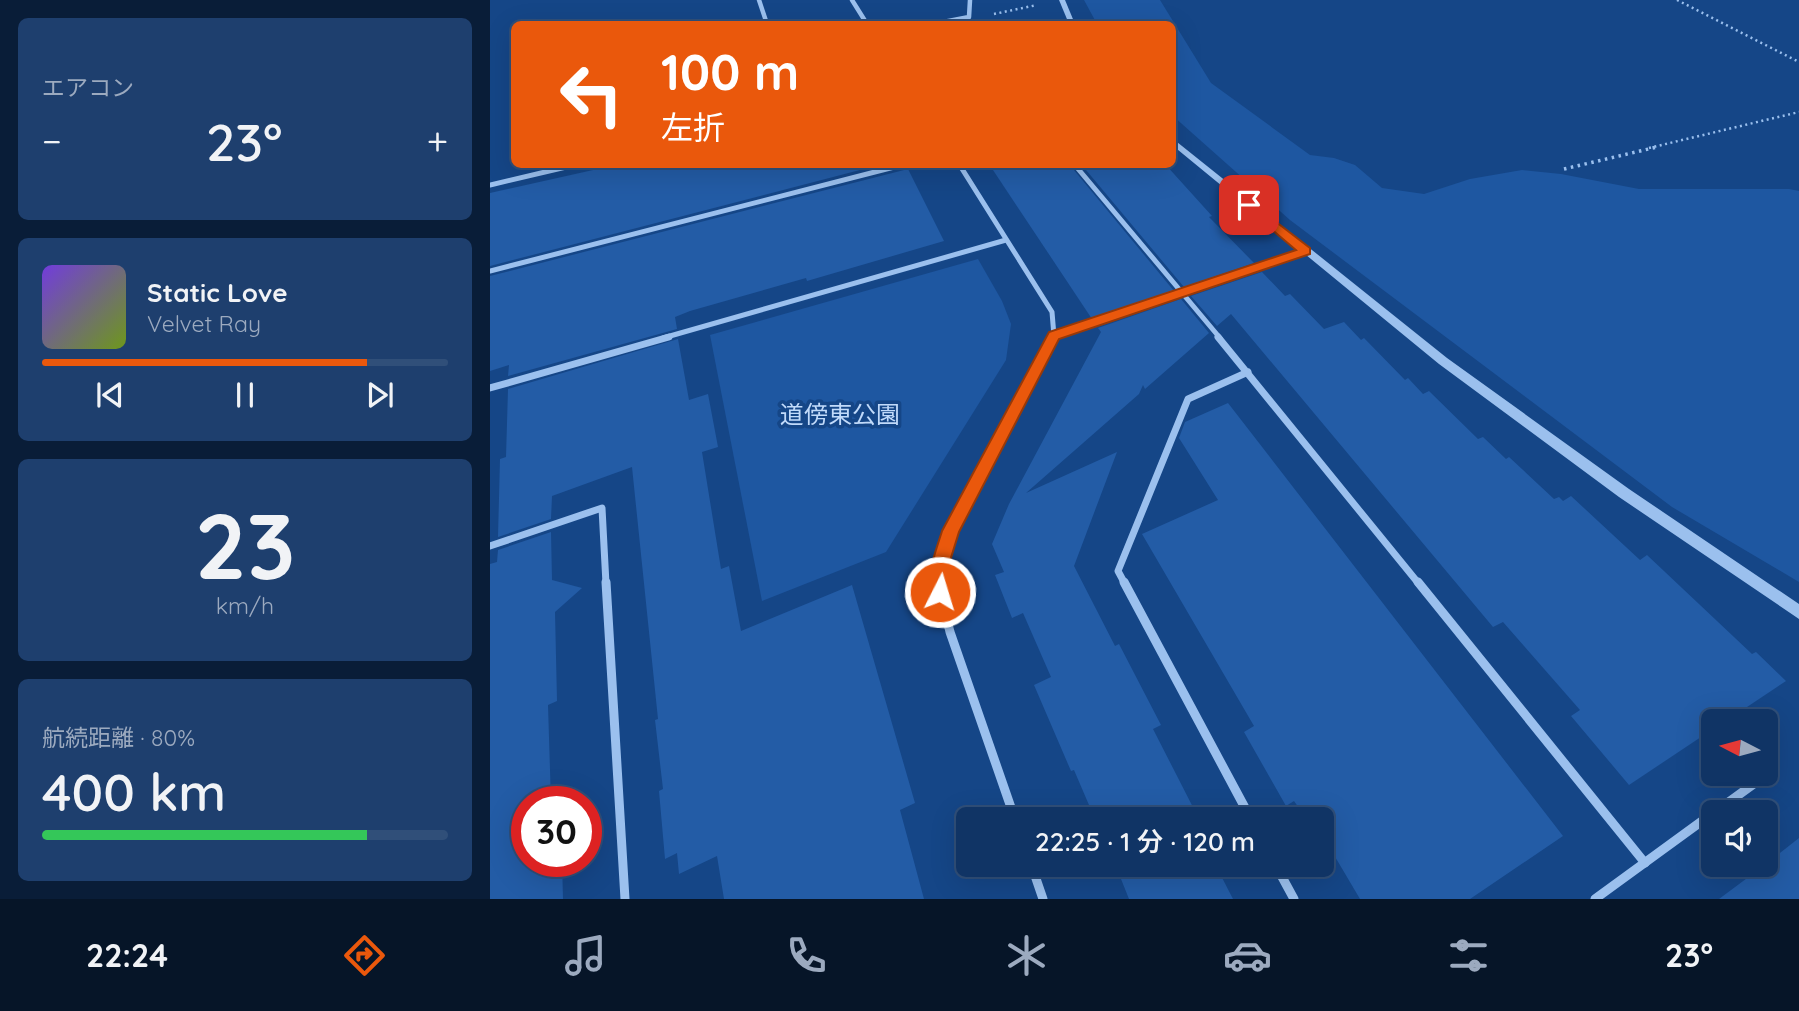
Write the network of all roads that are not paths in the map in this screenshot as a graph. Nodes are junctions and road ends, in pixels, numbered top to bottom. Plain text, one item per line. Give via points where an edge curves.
1 (759, 0) edge
2 (852, 0) edge
3 (970, 0) edge
4 (1062, 0) edge
5 (765, 21) edge
6 (865, 21) edge
7 (948, 21) edge
8 (1071, 21) edge
9 (1176, 143) edge
10 (562, 168) edge
11 (890, 168) edge
12 (962, 168) edge
13 (1077, 168) edge
14 (490, 185) edge
15 (1006, 240) junction
16 (1305, 251) junction
17 (490, 271) edge
18 (1182, 293) junction
19 (1054, 336) junction
20 (1248, 372) junction
21 (490, 388) edge
22 (490, 546) edge
23 (1799, 612) edge
24 (1751, 786) edge
25 (1732, 800) edge
26 (1011, 807) edge
27 (1245, 807) edge
28 (1701, 822) edge
29 (1645, 863) junction
30 (1035, 877) edge
31 (1282, 877) edge
32 (625, 899) edge
33 (1043, 899) edge
34 (1293, 899) edge
35 (1595, 899) edge

1 - 5 street
2 - 6 street
3 - 7 street via 969,17
4 - 8 street
9 - 16 street
10 - 14 street
11 - 17 street
12 - 15 street
13 - 18 street
15 - 19 street via 1052,313
15 - 21 street
16 - 18 street
16 - 23 street via 1443,362
18 - 19 street
18 - 20 street
19 - 26 street via 950,531 941,561 940,592 950,632
20 - 27 street via 1188,399 1118,571
20 - 29 street
22 - 32 street via 602,508
24 - 25 street
28 - 29 street
29 - 35 street
30 - 33 street
31 - 34 street

